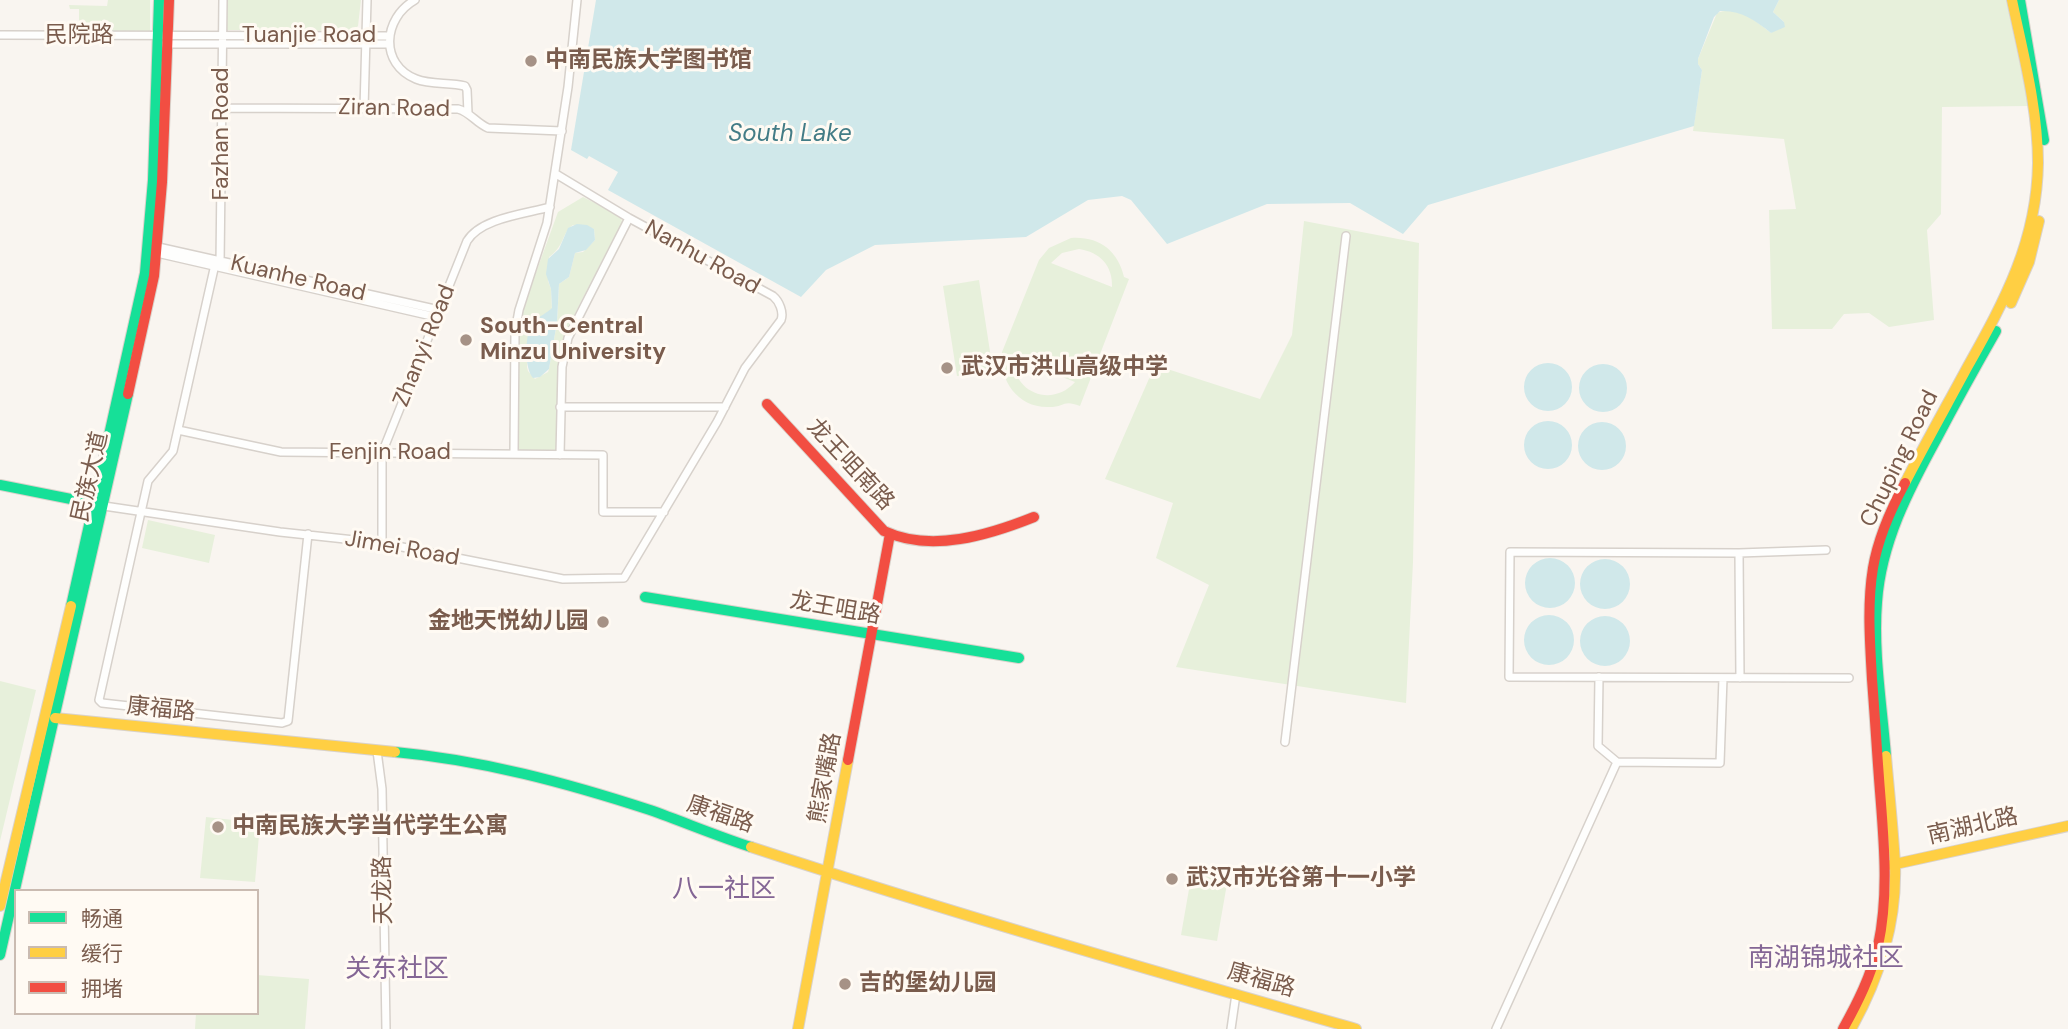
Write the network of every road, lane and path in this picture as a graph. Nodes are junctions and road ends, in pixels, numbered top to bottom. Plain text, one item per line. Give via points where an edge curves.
1 (159, 0) edge
2 (169, 0) edge
3 (223, 0) edge
4 (367, 0) edge
5 (415, 0) edge
6 (577, 0) edge
7 (2012, 0) edge
8 (2020, 0) edge
9 (2021, 27) junction
10 (0, 35) edge
11 (163, 40) junction
12 (222, 40) junction
13 (365, 40) junction
14 (389, 40) junction
15 (221, 108) junction
16 (364, 109) junction
17 (468, 113) junction
18 (562, 131) junction
19 (556, 174) junction
20 (550, 207) junction
21 (629, 218) junction
22 (1346, 236) dead end
23 (158, 250) junction
24 (218, 264) junction
25 (438, 314) junction
26 (767, 404) dead end
27 (560, 407) junction
28 (725, 407) junction
29 (178, 430) junction
30 (382, 453) junction
31 (514, 454) junction
32 (560, 455) junction
33 (0, 485) edge
34 (100, 505) junction
35 (141, 512) junction
36 (664, 512) junction
37 (1034, 517) dead end
38 (308, 534) junction
39 (890, 534) junction
40 (382, 543) junction
41 (1826, 550) dead end
42 (1739, 553) junction
43 (645, 597) dead end
44 (871, 635) junction
45 (1020, 658) dead end
46 (1599, 677) junction
47 (1723, 678) junction
48 (1740, 678) junction
49 (1849, 678) dead end
50 (55, 718) junction
51 (1285, 742) dead end
52 (377, 751) junction
53 (1617, 762) junction
54 (2068, 826) edge
55 (1890, 865) junction
56 (828, 873) junction
57 (3, 882) edge
58 (15, 889) edge
59 (14, 895) edge
60 (0, 906) edge
61 (0, 955) edge
62 (1236, 994) junction
63 (386, 1029) edge
64 (798, 1029) edge
65 (1231, 1029) edge
66 (1356, 1029) edge
67 (1496, 1029) edge
68 (1843, 1029) edge
69 (1851, 1029) edge

1 - 11 main road, 民族大道
2 - 11 main road, 民族大道
3 - 12 street, Fazhan Road
4 - 13 street
5 - 14 street via 397,15
6 - 18 street
7 - 9 main road, Chuping Road
8 - 9 main road, Chuping Road
9 - 55 main road, Chuping Road via 2044,139 2044,186 2036,238 2013,300 1907,494 1882,566 1876,627
10 - 11 street, 民院路
11 - 12 street, Tuanjie Road
11 - 23 main road, 民族大道
11 - 34 main road, 民族大道 via 146,265
12 - 13 street, Tuanjie Road
12 - 15 street, Fazhan Road
13 - 14 street, Tuanjie Road
13 - 16 street
14 - 17 street via 397,63 413,78 465,86
15 - 16 street, Ziran Road
15 - 24 street, Fazhan Road
16 - 17 street, Ziran Road via 458,109
17 - 18 street, Ziran Road via 488,128
18 - 19 street
19 - 20 street
19 - 21 street, Nanhu Road
20 - 25 street, Zhanyi Road via 474,232
20 - 31 street via 515,332
21 - 27 street via 570,330
21 - 28 street, Nanhu Road via 777,301 782,318 745,368
22 - 51 street
23 - 24 street, Kuanhe Road
23 - 34 main road, 民族大道
24 - 25 street, Kuanhe Road
24 - 29 street, Fazhan Road
25 - 30 street, Zhanyi Road
26 - 39 main road, 龙王咀南路
27 - 28 street
27 - 32 street
28 - 36 street, Nanhu Road
29 - 30 street, Fenjin Road via 281,452
29 - 35 street, Fazhan Road via 173,451 148,481
30 - 31 street, Fenjin Road
30 - 40 street, Zhanyi Road
31 - 32 street, Fenjin Road
32 - 36 street, Fenjin Road via 603,455 603,512
33 - 34 main road
34 - 35 street, Jimei Road
34 - 50 main road, 民族大道
34 - 57 main road, 民族大道
35 - 38 street, Jimei Road
35 - 38 street, Fazhan Road via 99,700 102,704 288,721
36 - 40 street, Jimei Road via 624,578 563,579
37 - 39 main road, 龙王咀南路 via 965,539 915,540
38 - 40 street, Jimei Road
39 - 44 main road, 熊家嘴路
41 - 42 street
42 - 46 street via 1510,552 1509,677
42 - 48 street
43 - 44 main road, 龙王咀路
44 - 45 main road, 龙王咀路
44 - 56 main road, 熊家嘴路
46 - 47 street
46 - 53 street via 1598,746
47 - 48 street
47 - 53 street via 1720,763
48 - 49 street
50 - 52 main road, 康福路
50 - 58 main road, 民族大道
52 - 56 main road, 康福路 via 486,765 556,782
52 - 63 street, 天龙路 via 382,789
53 - 67 street
54 - 55 main road, 南湖北路
55 - 68 main road, Chuping Road via 1877,950
55 - 69 main road, Chuping Road via 1893,903 1885,952 1869,998
56 - 62 main road, 康福路
56 - 64 main road, 熊家嘴路
57 - 60 main road, 民族大道
59 - 61 main road, 民族大道
62 - 65 street
62 - 66 main road, 康福路

